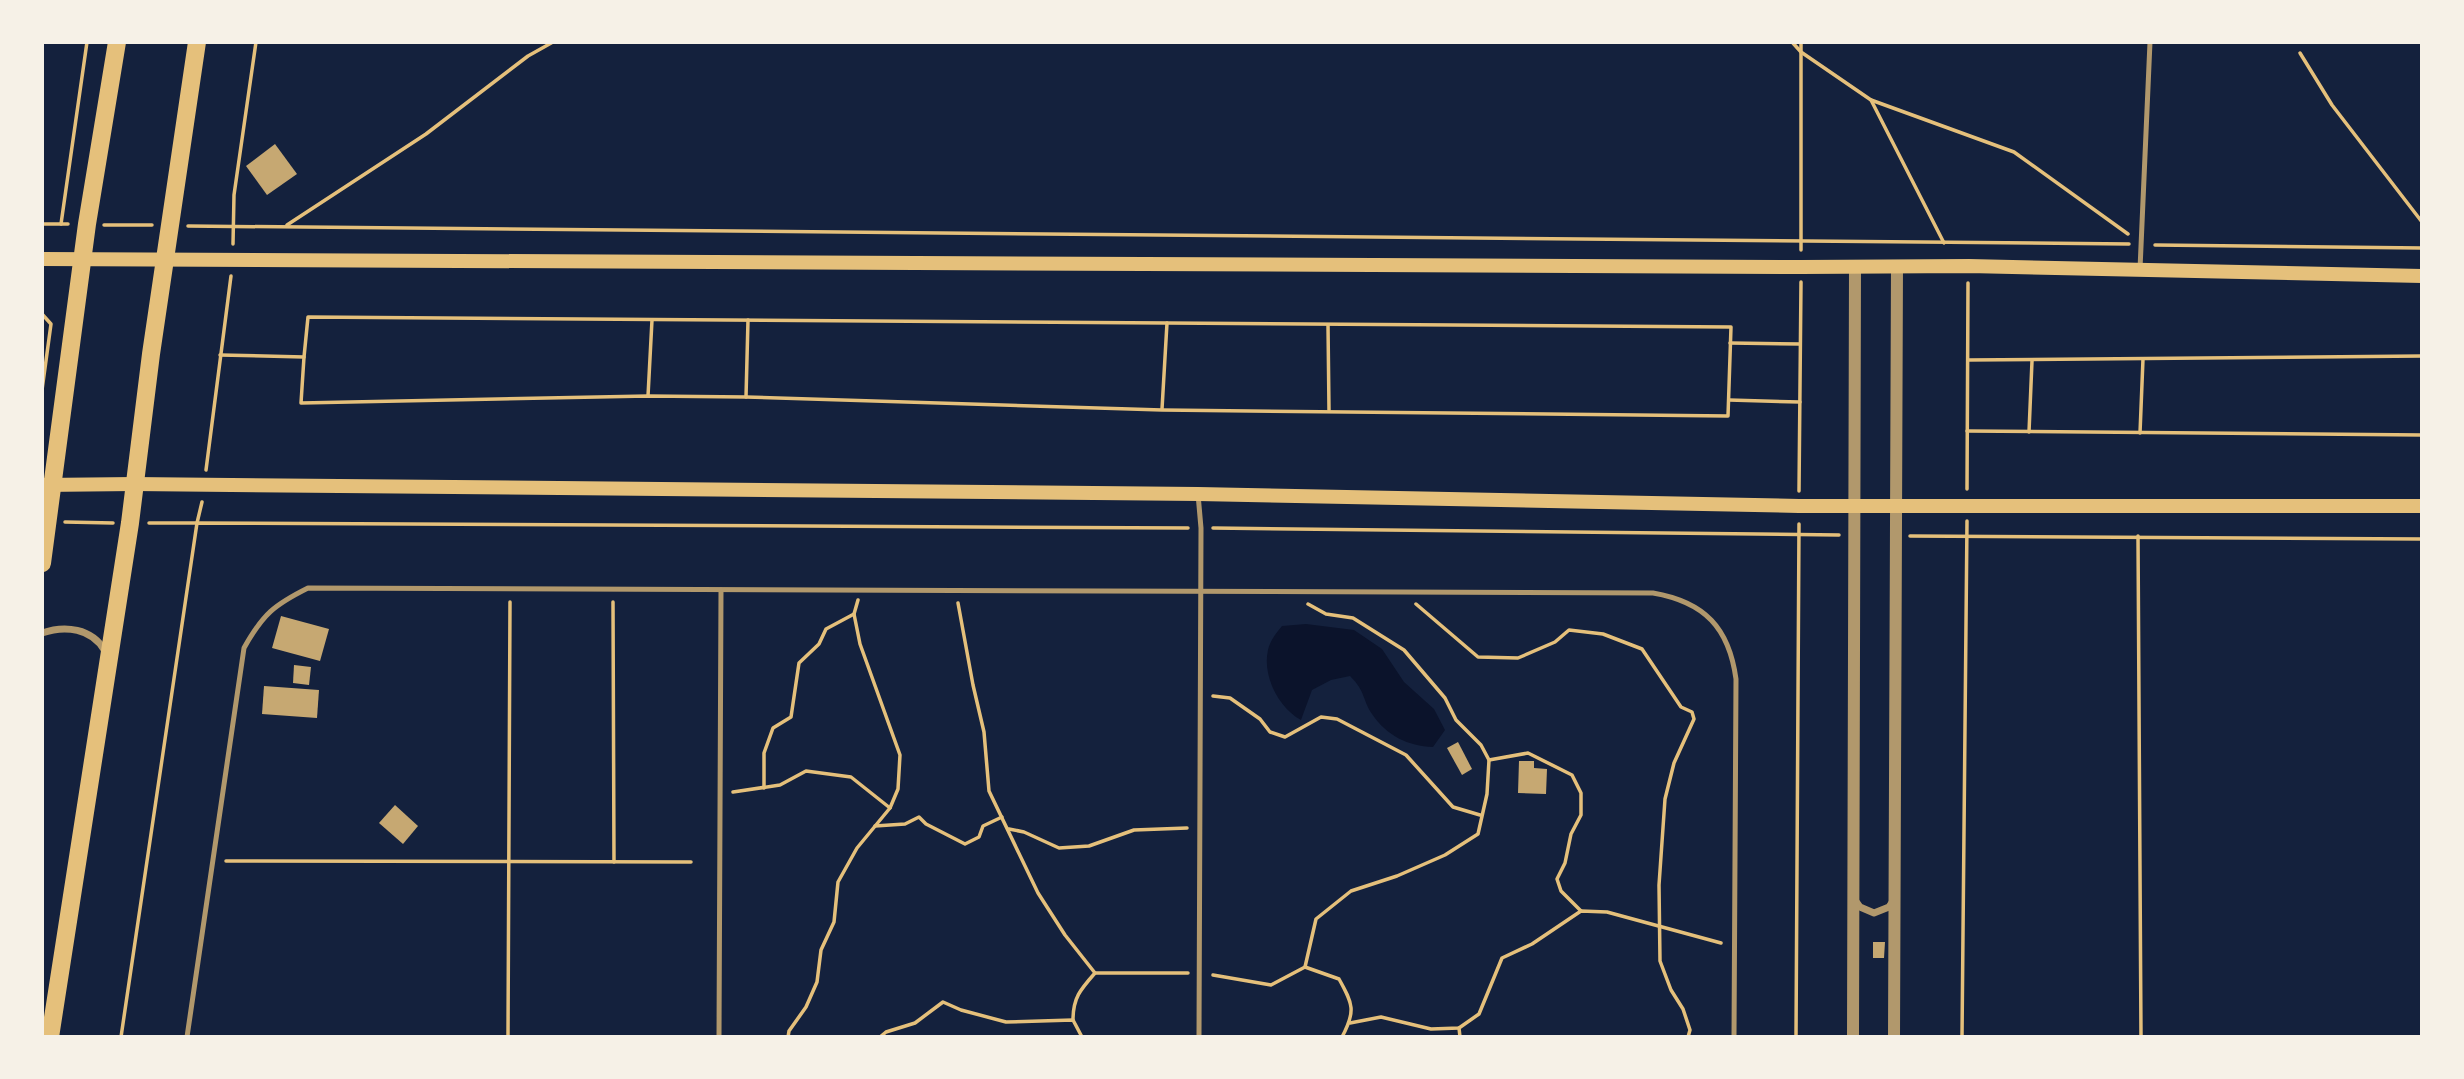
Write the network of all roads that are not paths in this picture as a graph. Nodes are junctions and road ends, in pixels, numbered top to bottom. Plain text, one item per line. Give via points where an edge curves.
1 (117, 42) edge
2 (197, 42) edge
3 (2150, 42) edge
4 (42, 259) edge
5 (82, 259) junction
6 (165, 261) junction
7 (1897, 266) junction
8 (1855, 267) junction
9 (2140, 269) junction
10 (2422, 276) edge
11 (134, 484) junction
12 (48, 485) edge
13 (1198, 494) junction
14 (1856, 506) junction
15 (1896, 506) junction
16 (2422, 506) edge
17 (42, 563) edge
18 (721, 590) junction
19 (1201, 591) junction
20 (42, 633) edge
21 (109, 658) junction
22 (1895, 892) junction
23 (1854, 893) junction
24 (50, 1037) edge
25 (187, 1037) edge
26 (719, 1037) edge
27 (1199, 1037) edge
28 (1734, 1037) edge
29 (1853, 1037) edge
30 (1894, 1037) edge

1 - 5 main road
2 - 6 main road
3 - 9 lane
4 - 5 main road
5 - 6 main road
5 - 12 main road
6 - 8 main road
6 - 11 main road
7 - 8 main road
7 - 9 main road
7 - 15 street
8 - 14 street
9 - 10 main road
11 - 12 main road
11 - 13 main road
11 - 21 main road
12 - 17 main road
13 - 14 main road
13 - 19 lane
14 - 15 main road
14 - 23 street
15 - 16 main road
15 - 22 street
18 - 19 lane
18 - 25 lane via 308,588 273,607 244,648
18 - 26 lane
19 - 27 lane
19 - 28 lane via 1653,593 1693,606 1717,625 1732,653 1736,679
20 - 21 street via 58,628 88,634 101,643
21 - 24 main road
22 - 23 street via 1889,907 1874,913 1860,907
22 - 30 street
23 - 29 street

